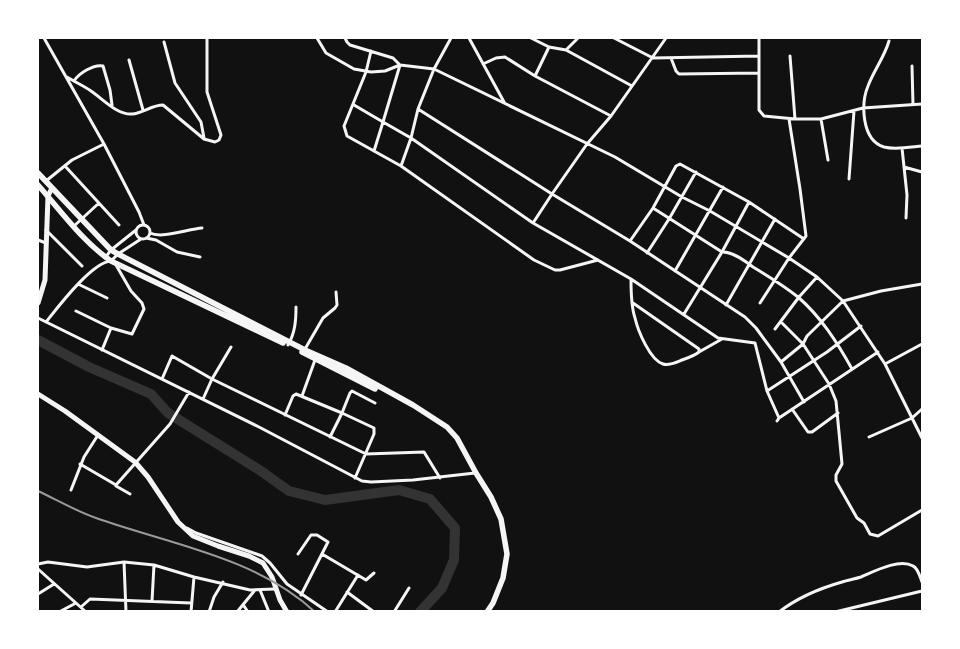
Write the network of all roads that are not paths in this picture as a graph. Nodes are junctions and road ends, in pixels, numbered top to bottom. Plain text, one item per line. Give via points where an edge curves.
1 (44, 38) edge
2 (207, 38) edge
3 (317, 38) edge
4 (345, 38) edge
5 (451, 38) edge
6 (469, 38) edge
7 (531, 38) edge
8 (578, 38) edge
9 (614, 38) edge
10 (666, 38) edge
11 (759, 38) edge
12 (889, 41) dead end
13 (164, 42) dead end
14 (549, 47) junction
15 (566, 50) junction
16 (371, 51) junction
17 (759, 56) junction
18 (790, 56) dead end
19 (653, 58) junction
20 (671, 58) junction
21 (129, 60) dead end
22 (400, 64) junction
23 (483, 64) junction
24 (912, 66) dead end
25 (434, 69) junction
26 (366, 72) junction
27 (759, 74) junction
28 (534, 76) junction
29 (67, 77) junction
30 (74, 81) junction
31 (632, 86) junction
32 (504, 103) junction
33 (913, 104) junction
34 (922, 104) edge
35 (354, 105) junction
36 (112, 106) junction
37 (862, 108) junction
38 (418, 109) junction
39 (143, 110) junction
40 (854, 111) junction
41 (611, 116) junction
42 (789, 119) junction
43 (821, 119) junction
44 (795, 120) junction
45 (383, 122) junction
46 (411, 138) junction
47 (204, 139) junction
48 (104, 144) junction
49 (587, 144) junction
50 (922, 146) edge
51 (902, 148) junction
52 (374, 151) junction
53 (828, 160) dead end
54 (65, 166) junction
55 (401, 166) junction
56 (904, 167) junction
57 (696, 172) junction
58 (922, 172) edge
59 (38, 173) edge
60 (849, 179) dead end
61 (46, 182) junction
62 (38, 185) edge
63 (665, 186) junction
64 (52, 188) junction
65 (723, 188) junction
66 (552, 194) junction
67 (58, 195) junction
68 (48, 196) junction
69 (682, 197) junction
70 (748, 202) junction
71 (51, 203) junction
72 (99, 203) junction
73 (653, 208) junction
74 (710, 211) junction
75 (906, 218) dead end
76 (669, 219) junction
77 (775, 219) junction
78 (82, 220) junction
79 (533, 223) junction
80 (119, 225) dead end
81 (144, 225) junction
82 (74, 226) junction
83 (736, 226) junction
84 (202, 228) dead end
85 (46, 230) junction
86 (136, 230) junction
87 (150, 233) junction
88 (694, 235) junction
89 (146, 238) junction
90 (141, 239) junction
91 (804, 239) junction
92 (38, 240) edge
93 (630, 242) junction
94 (763, 243) junction
95 (46, 244) junction
96 (111, 250) junction
97 (722, 252) junction
98 (647, 253) junction
99 (118, 254) junction
100 (200, 257) dead end
101 (789, 258) junction
102 (109, 260) junction
103 (598, 260) junction
104 (750, 264) junction
105 (82, 266) dead end
106 (675, 271) junction
107 (159, 276) junction
108 (817, 277) junction
109 (631, 279) junction
110 (775, 281) junction
111 (156, 282) junction
112 (78, 284) junction
113 (922, 284) edge
114 (701, 287) junction
115 (336, 292) dead end
116 (189, 294) junction
117 (798, 297) junction
118 (107, 298) dead end
119 (843, 301) junction
120 (38, 303) edge
121 (633, 303) junction
122 (760, 303) dead end
123 (726, 304) junction
124 (296, 307) dead end
125 (76, 311) dead end
126 (684, 314) junction
127 (38, 318) edge
128 (821, 321) junction
129 (46, 322) junction
130 (781, 322) junction
131 (861, 326) junction
132 (111, 328) junction
133 (775, 330) dead end
134 (761, 336) junction
135 (722, 339) junction
136 (755, 342) junction
137 (289, 344) junction
138 (803, 344) junction
139 (838, 344) junction
140 (922, 344) edge
141 (231, 347) dead end
142 (102, 350) junction
143 (304, 350) junction
144 (699, 352) junction
145 (878, 352) junction
146 (316, 356) junction
147 (814, 361) junction
148 (781, 362) junction
149 (885, 364) junction
150 (852, 369) junction
151 (788, 377) junction
152 (162, 379) junction
153 (212, 380) junction
154 (829, 384) junction
155 (767, 390) junction
156 (189, 392) junction
157 (38, 394) edge
158 (302, 396) junction
159 (203, 399) junction
160 (804, 402) junction
161 (375, 403) dead end
162 (792, 409) junction
163 (922, 409) edge
164 (342, 413) junction
165 (838, 414) junction
166 (285, 415) junction
167 (912, 418) junction
168 (98, 435) junction
169 (330, 437) junction
170 (869, 437) dead end
171 (922, 438) edge
172 (366, 454) junction
173 (135, 462) junction
174 (80, 464) junction
175 (476, 473) junction
176 (355, 478) junction
177 (440, 478) junction
178 (115, 486) junction
179 (71, 490) dead end
180 (130, 494) dead end
181 (922, 510) edge
182 (178, 522) junction
183 (298, 554) dead end
184 (322, 554) junction
185 (124, 562) junction
186 (38, 564) edge
187 (154, 565) junction
188 (38, 569) edge
189 (374, 572) dead end
190 (358, 575) junction
191 (194, 577) junction
192 (223, 582) junction
193 (922, 582) edge
194 (54, 584) junction
195 (275, 587) junction
196 (409, 588) dead end
197 (922, 591) edge
198 (259, 592) junction
199 (348, 592) junction
200 (38, 594) edge
201 (301, 595) junction
202 (126, 599) junction
203 (152, 601) junction
204 (76, 603) junction
205 (191, 603) junction
206 (244, 606) junction
207 (81, 607) junction
208 (59, 612) edge
209 (86, 612) edge
210 (126, 612) edge
211 (191, 612) edge
212 (209, 612) edge
213 (237, 612) edge
214 (248, 612) edge
215 (269, 612) edge
216 (287, 612) edge
217 (328, 612) edge
218 (336, 612) edge
219 (374, 612) edge
220 (394, 612) edge
221 (487, 612) edge
222 (780, 612) edge
223 (835, 612) edge

1 - 29 street
2 - 47 street via 207,92 220,140
3 - 26 street via 326,53 341,63
4 - 16 street via 350,45
5 - 25 street
6 - 23 street
7 - 14 street
8 - 15 street
9 - 19 street
10 - 19 street
11 - 17 street
12 - 37 street via 867,87
13 - 47 street via 175,83 201,122
14 - 15 street
14 - 28 street
15 - 31 street
16 - 22 street via 393,58
16 - 26 street
17 - 20 street
17 - 27 street
18 - 44 street
19 - 20 street
19 - 31 street
20 - 27 street via 679,74
21 - 39 street
22 - 25 street
22 - 26 street via 385,71
22 - 45 street
23 - 28 street via 505,57
23 - 32 street
24 - 33 street
25 - 32 street
25 - 38 street
26 - 35 street
27 - 42 street via 759,113
28 - 41 street
29 - 30 street
29 - 48 street
30 - 36 street
30 - 36 street via 97,65 103,66
31 - 41 street
32 - 49 street
33 - 34 street
33 - 37 street
35 - 45 street
35 - 52 street via 344,126 345,133
36 - 39 street via 125,113
37 - 40 street
37 - 51 street via 873,140 884,147
38 - 46 street
38 - 66 street
39 - 47 street via 163,105
40 - 43 street
40 - 60 street
41 - 49 street
42 - 44 street
42 - 91 street
43 - 44 street
43 - 53 street
45 - 46 street
45 - 52 street
46 - 55 street
46 - 79 street
48 - 54 street
48 - 81 street
49 - 63 street
49 - 66 street
50 - 51 street
51 - 56 street
52 - 55 street
54 - 61 street
54 - 72 street
55 - 103 street via 534,260 555,270
56 - 58 street
56 - 75 street
57 - 63 street via 678,164
57 - 65 street
57 - 69 street
59 - 61 main road
61 - 64 main road
62 - 68 main road
63 - 69 street
63 - 73 street
64 - 67 main road
64 - 68 main road
65 - 70 street
65 - 74 street
66 - 79 street
66 - 93 street
67 - 71 main road
67 - 78 main road
68 - 71 main road
69 - 74 street
69 - 76 street
70 - 77 street
70 - 83 street
71 - 82 main road
71 - 85 main road
72 - 78 street
72 - 80 street
73 - 76 street
73 - 93 street
74 - 83 street
74 - 88 street
76 - 88 street
76 - 98 street
77 - 91 street
77 - 94 street
78 - 82 street
78 - 96 main road
79 - 103 street
81 - 86 street
81 - 87 street
82 - 102 main road
83 - 94 street
83 - 97 street
84 - 87 street via 166,234
85 - 95 main road
85 - 105 street
86 - 90 street
86 - 96 street
87 - 89 street
88 - 97 street
88 - 106 street
89 - 90 street
89 - 100 street via 177,252
90 - 99 street
91 - 101 street
92 - 95 street
93 - 98 street
94 - 101 street
94 - 104 street
95 - 120 main road via 45,280
96 - 99 main road
96 - 102 street
97 - 104 street
97 - 114 street
98 - 106 street
99 - 102 street
99 - 107 main road
101 - 108 street
101 - 110 street
102 - 111 main road
102 - 112 street
102 - 132 street via 144,309 132,334
103 - 109 street
104 - 110 street
104 - 123 street
106 - 114 street
107 - 111 main road
107 - 116 main road
108 - 117 street
108 - 119 street
109 - 121 street
109 - 126 street
110 - 117 street
110 - 122 street
111 - 116 main road
112 - 118 street
112 - 129 street
113 - 119 street
114 - 123 street
114 - 126 street
115 - 143 street via 336,308 323,318
116 - 137 main road
117 - 128 street
117 - 130 street
119 - 128 street
119 - 131 street
121 - 144 street
121 - 144 street via 637,324 651,354 658,361 668,364
123 - 134 street via 751,322
124 - 137 street via 296,322
125 - 132 street
126 - 135 street
127 - 129 street
128 - 138 street
128 - 139 street
129 - 142 street
130 - 133 street
130 - 138 street
131 - 139 street
131 - 145 street
132 - 142 street
134 - 136 street
134 - 148 street
135 - 136 street
135 - 144 street
136 - 155 street
137 - 143 main road
137 - 146 main road
138 - 147 street
138 - 148 street
139 - 147 street
139 - 150 street
140 - 149 street
141 - 153 street
142 - 152 street
143 - 146 main road
145 - 149 street
145 - 150 street
146 - 158 street
146 - 175 main road via 447,427 457,438
147 - 151 street
147 - 154 street
148 - 151 street
149 - 167 street
150 - 154 street
151 - 155 street
151 - 160 street
152 - 153 street via 172,356
152 - 156 street
153 - 159 street
153 - 166 street
154 - 160 street
154 - 165 street
155 - 162 street via 778,419
156 - 159 street
156 - 173 street via 170,424
157 - 168 main road
158 - 164 street
158 - 166 street via 293,396
159 - 176 street
160 - 162 street
161 - 164 street via 352,391
162 - 165 street via 808,432
163 - 167 street
164 - 169 street
164 - 172 street via 374,428
165 - 181 street via 842,464 836,481 870,534 878,536 885,533
166 - 169 street
167 - 170 street
167 - 171 street
168 - 173 main road
168 - 174 street
169 - 172 street
172 - 176 street
172 - 177 street via 422,452
173 - 178 street
173 - 182 main road
174 - 178 street
174 - 179 street
175 - 177 street
175 - 221 main road via 501,519 506,548 503,578
176 - 177 street via 371,482
178 - 180 street
182 - 195 main road via 193,536 263,563
182 - 201 street via 196,533 262,556
183 - 184 street via 308,536 314,534 328,542
184 - 190 street
184 - 201 street
185 - 186 street via 87,567 48,562
185 - 187 street
185 - 202 street
187 - 191 street
187 - 203 street
188 - 194 street
189 - 190 street via 367,580
190 - 199 street
191 - 192 street
191 - 205 street
192 - 198 street
192 - 212 street
193 - 222 street via 912,565 881,567 798,600
194 - 200 street
194 - 204 street
195 - 198 street
195 - 216 main road
196 - 220 street
197 - 223 street
198 - 206 street
198 - 215 street
199 - 218 street
199 - 219 street
201 - 217 street
202 - 203 street
202 - 207 street via 90,599
202 - 210 street
203 - 205 street
204 - 207 street
204 - 208 street
205 - 211 street
206 - 213 street
206 - 214 street
207 - 209 street

